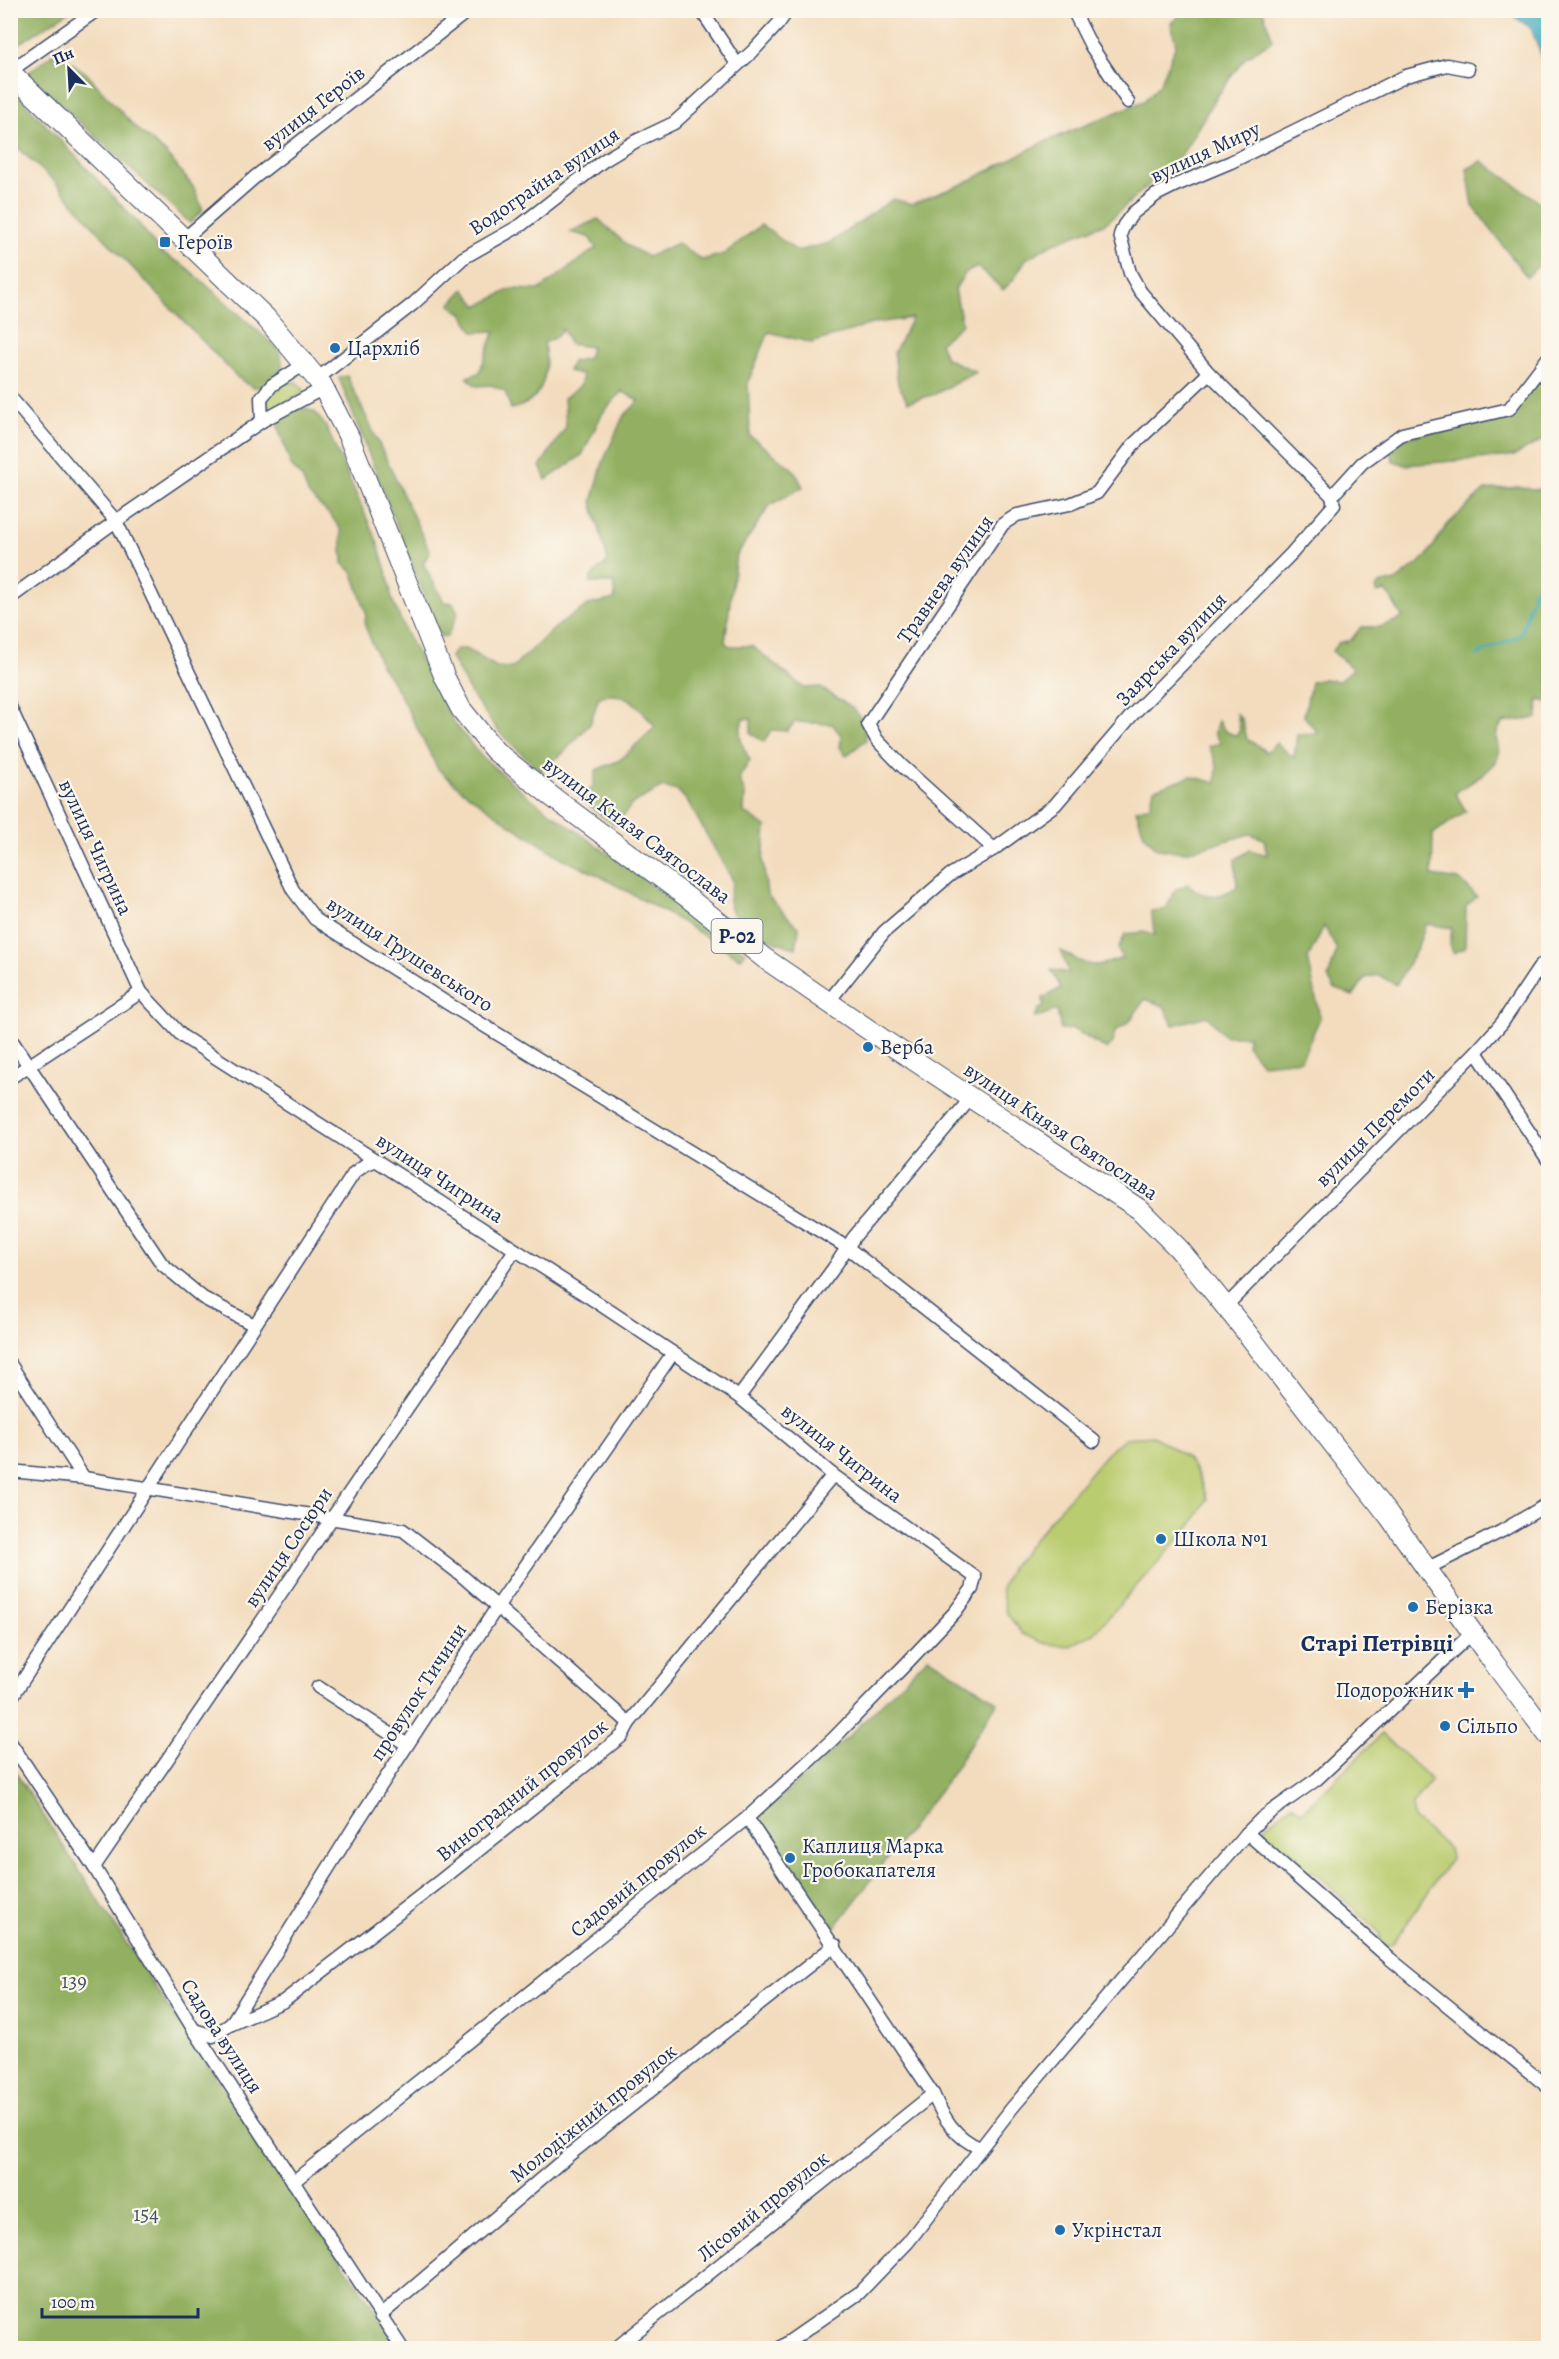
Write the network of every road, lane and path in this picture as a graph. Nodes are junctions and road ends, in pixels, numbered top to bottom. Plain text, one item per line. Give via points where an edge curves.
1 (97, 10) edge
2 (469, 10) edge
3 (701, 10) edge
4 (788, 10) edge
5 (1073, 10) edge
6 (737, 64) junction
7 (1468, 69) dead end
8 (10, 71) edge
9 (1128, 102) dead end
10 (184, 239) junction
11 (1548, 358) edge
12 (1209, 373) junction
13 (315, 377) junction
14 (10, 396) edge
15 (262, 421) junction
16 (1332, 496) junction
17 (116, 521) junction
18 (10, 598) edge
19 (10, 706) edge
20 (994, 849) junction
21 (1541, 965) dead end
22 (141, 992) junction
23 (829, 1001) junction
24 (10, 1038) edge
25 (1476, 1052) junction
26 (30, 1066) junction
27 (10, 1078) edge
28 (971, 1098) junction
29 (377, 1160) junction
30 (1548, 1160) edge
31 (848, 1248) junction
32 (515, 1250) junction
33 (1225, 1307) junction
34 (254, 1325) junction
35 (673, 1353) junction
36 (10, 1364) edge
37 (739, 1397) junction
38 (1094, 1441) dead end
39 (10, 1471) edge
40 (833, 1474) junction
41 (84, 1478) junction
42 (149, 1488) junction
43 (1548, 1504) edge
44 (331, 1518) junction
45 (1426, 1569) junction
46 (975, 1577) joint
47 (496, 1607) junction
48 (1473, 1632) junction
49 (318, 1686) dead end
50 (10, 1700) edge
51 (629, 1723) junction
52 (1548, 1735) edge
53 (10, 1742) edge
54 (406, 1744) junction
55 (747, 1818) junction
56 (1246, 1833) junction
57 (94, 1867) junction
58 (835, 1945) junction
59 (231, 2024) junction
60 (194, 2030) junction
61 (1548, 2087) edge
62 (933, 2094) junction
63 (980, 2148) junction
64 (293, 2182) junction
65 (380, 2316) junction
66 (402, 2349) edge
67 (616, 2349) edge
68 (780, 2349) edge

1 - 8 street
2 - 10 street, вулиця Героїв via 255,177
3 - 6 street
4 - 6 street, Водограйна вулиця
5 - 9 street via 1091,46
6 - 13 street, Водограйна вулиця via 674,123 603,161 521,225 463,258 413,304
7 - 12 street, вулиця Миру via 1447,65 1406,76 1231,162 1176,184 1133,213 1120,236 1130,273 1140,291
8 - 10 main road, вулиця Князя Святослава / Р-02
10 - 13 main road, вулиця Князя Святослава / Р-02 via 266,318
11 - 16 street, Заярська вулиця via 1509,409 1402,434 1362,463
12 - 16 street, вулиця Миру
12 - 20 street, Травнева вулиця via 1133,445 1097,493 1070,504 1017,515 1003,524 868,724 877,740 901,765
13 - 15 street
13 - 15 street via 272,386 261,398
13 - 23 main road, вулиця Князя Святослава / Р-02 via 349,437 460,709 495,751 550,796 764,958
14 - 17 street, вулиця Грушевського
15 - 17 street
16 - 20 street, Заярська вулиця via 1334,505 1292,554 1132,715 1055,805
17 - 18 street
17 - 31 street, вулиця Грушевського via 292,890 315,919
19 - 22 street, вулиця Чигрина
20 - 23 street, Заярська вулиця via 950,875 884,932
21 - 25 street, вулиця Перемоги via 1502,1023
22 - 26 street
22 - 29 street, вулиця Чигрина via 182,1036
23 - 28 main road, вулиця Князя Святослава / Р-02
24 - 26 street
25 - 30 street
25 - 33 street, вулиця Перемоги
26 - 27 street
26 - 34 street via 162,1264 203,1298
28 - 31 street
28 - 33 main road, вулиця Князя Святослава / Р-02 via 1139,1209 1179,1249
29 - 32 street, вулиця Чигрина
29 - 34 street via 354,1173
31 - 37 street
31 - 38 street, вулиця Грушевського
32 - 35 street, вулиця Чигрина
32 - 44 street, вулиця Сосюри
33 - 45 main road, вулиця Князя Святослава / Р-02
34 - 42 street
35 - 37 street, вулиця Чигрина
35 - 47 street, провулок Тичини
36 - 41 street
37 - 40 street, вулиця Чигрина
39 - 41 street
40 - 46 street, вулиця Чигрина
40 - 51 street, Виноградний провулок
41 - 42 street
42 - 44 street
42 - 50 street
43 - 45 street via 1502,1532
44 - 47 street via 403,1530
44 - 57 street, вулиця Сосюри
45 - 48 main road, вулиця Князя Святослава / Р-02
46 - 55 street, Садовий провулок via 955,1612 833,1738
47 - 51 street
47 - 54 street, провулок Тичини
48 - 52 main road, вулиця Князя Святослава / Р-02
48 - 56 street via 1317,1779
49 - 54 street
51 - 59 street, Виноградний провулок via 622,1736 284,2001
53 - 57 street, Садова вулиця
54 - 59 street, провулок Тичини
55 - 58 street
55 - 64 street, Садовий провулок
56 - 61 street via 1389,1958
56 - 63 street
57 - 60 street, Садова вулиця
58 - 62 street
58 - 65 street, Молодіжний провулок via 569,2155
59 - 60 street via 213,2036
60 - 64 street, Садова вулиця
62 - 63 street via 942,2115 960,2138
62 - 67 street, Лісовий провулок
63 - 68 street via 908,2242 859,2293
64 - 65 street, Садова вулиця
65 - 66 street, Садова вулиця

